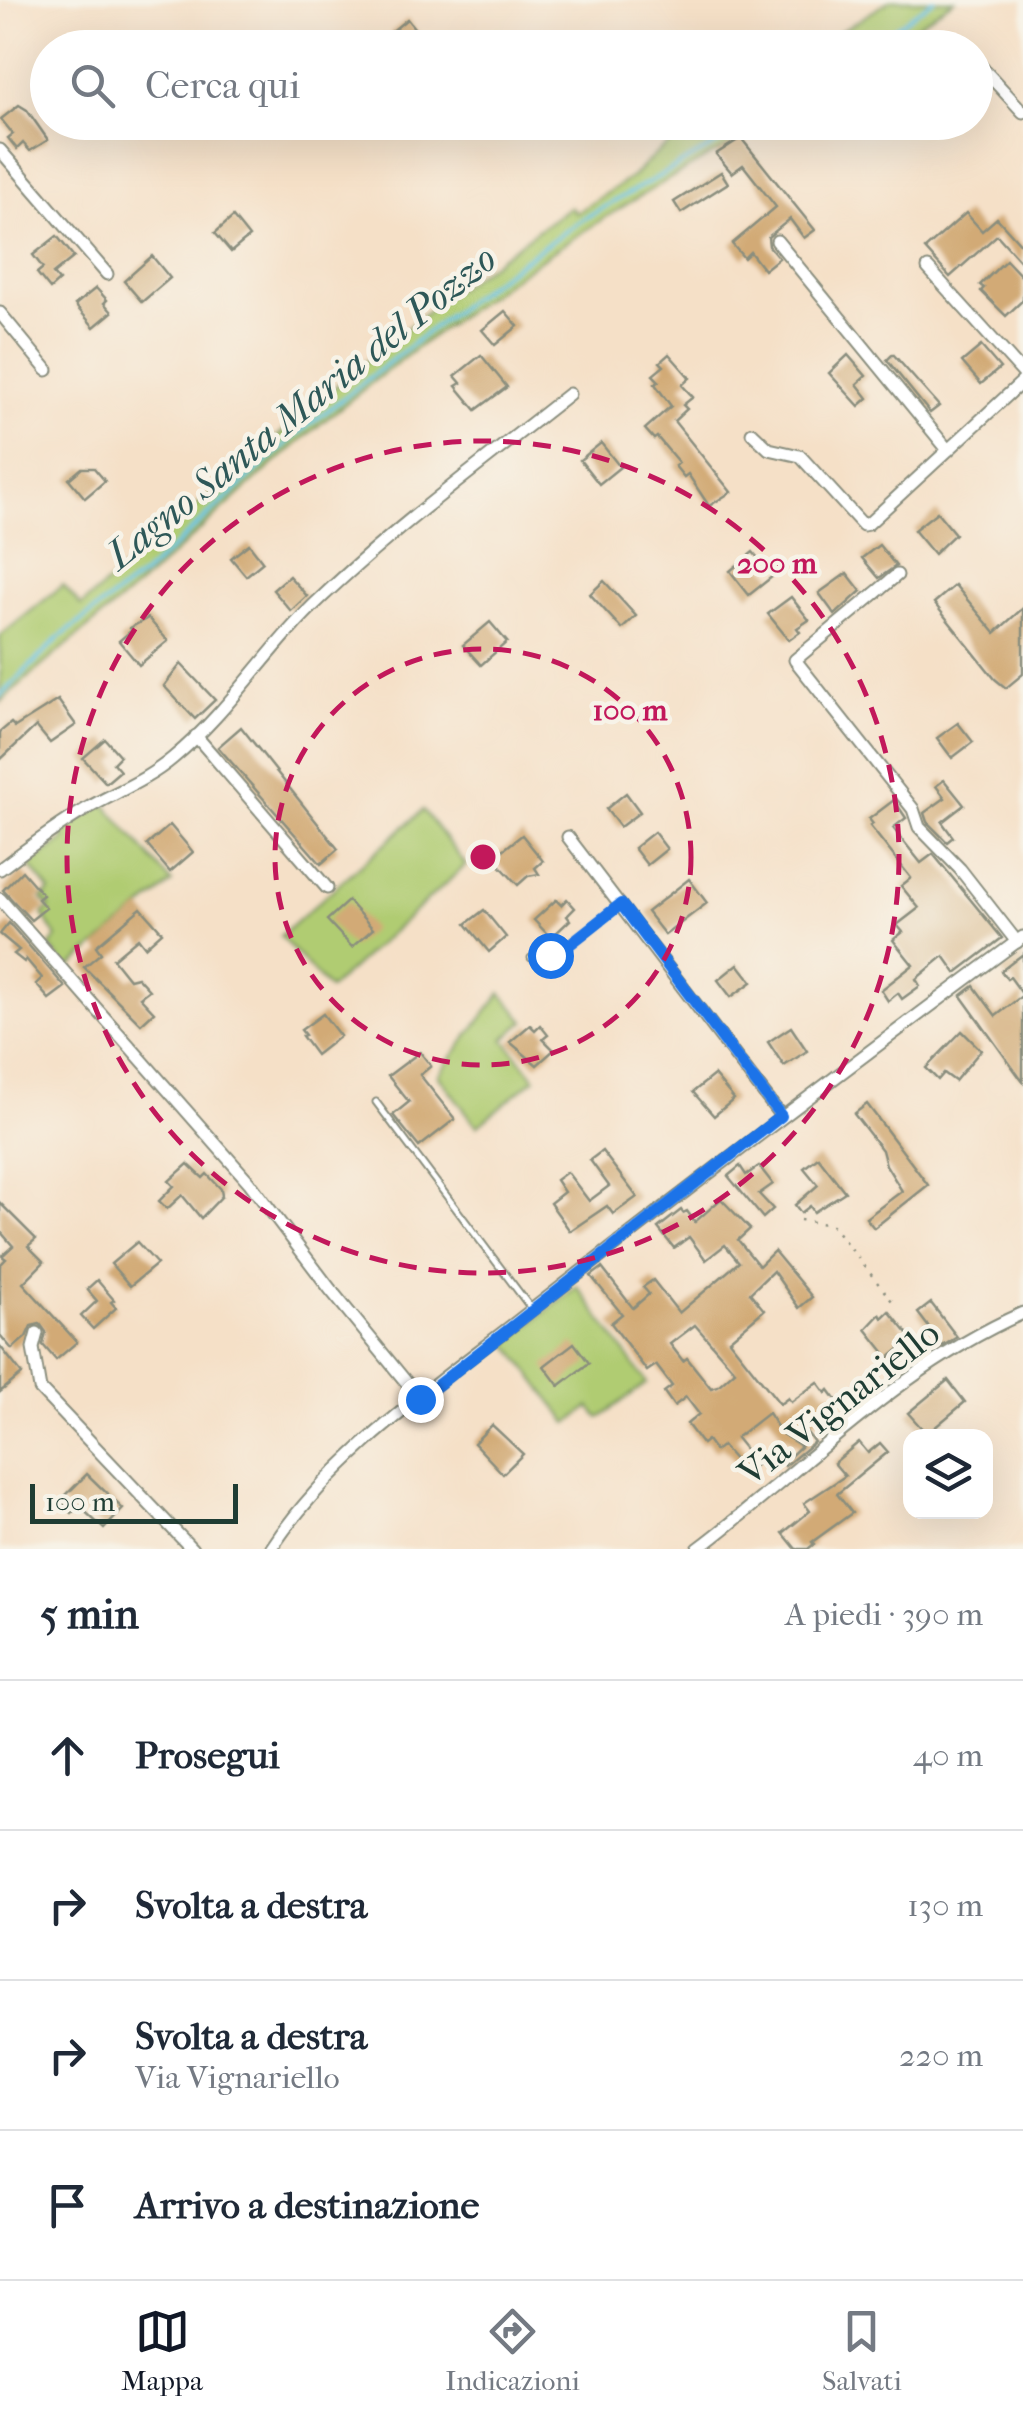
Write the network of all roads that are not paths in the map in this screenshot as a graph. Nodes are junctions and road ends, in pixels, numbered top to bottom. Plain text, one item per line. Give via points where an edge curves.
1 (993, 80) edge
2 (1023, 112) edge
3 (0, 150) edge
4 (777, 241) dead end
5 (928, 268) dead end
6 (107, 274) dead end
7 (0, 313) edge
8 (47, 370) dead end
9 (1023, 373) edge
10 (1023, 382) edge
11 (569, 394) dead end
12 (752, 433) dead end
13 (948, 450) junction
14 (897, 575) dead end
15 (196, 736) junction
16 (568, 837) dead end
17 (0, 868) edge
18 (328, 888) dead end
19 (0, 899) edge
20 (621, 904) junction
21 (1020, 939) edge
22 (531, 958) dead end
23 (376, 1102) dead end
24 (781, 1116) junction
25 (533, 1310) junction
26 (1023, 1313) edge
27 (37, 1333) dead end
28 (420, 1399) junction
29 (192, 1549) edge
30 (271, 1549) edge
31 (698, 1549) edge

1 - 2 street
3 - 6 street
4 - 13 street
5 - 9 street
7 - 8 street
10 - 13 street
11 - 15 street via 320,599
12 - 13 street via 768,449 800,456 863,525
14 - 21 street via 795,660 913,808 919,827
15 - 17 street via 154,772 60,824
15 - 18 street
16 - 20 street
19 - 28 street via 249,1182
20 - 22 lane via 565,948
20 - 24 street
21 - 24 street
23 - 25 lane
24 - 25 street
25 - 28 street
26 - 31 street, Via Vignariello via 962,1344 869,1409
27 - 29 street via 40,1389
28 - 30 street via 316,1491

